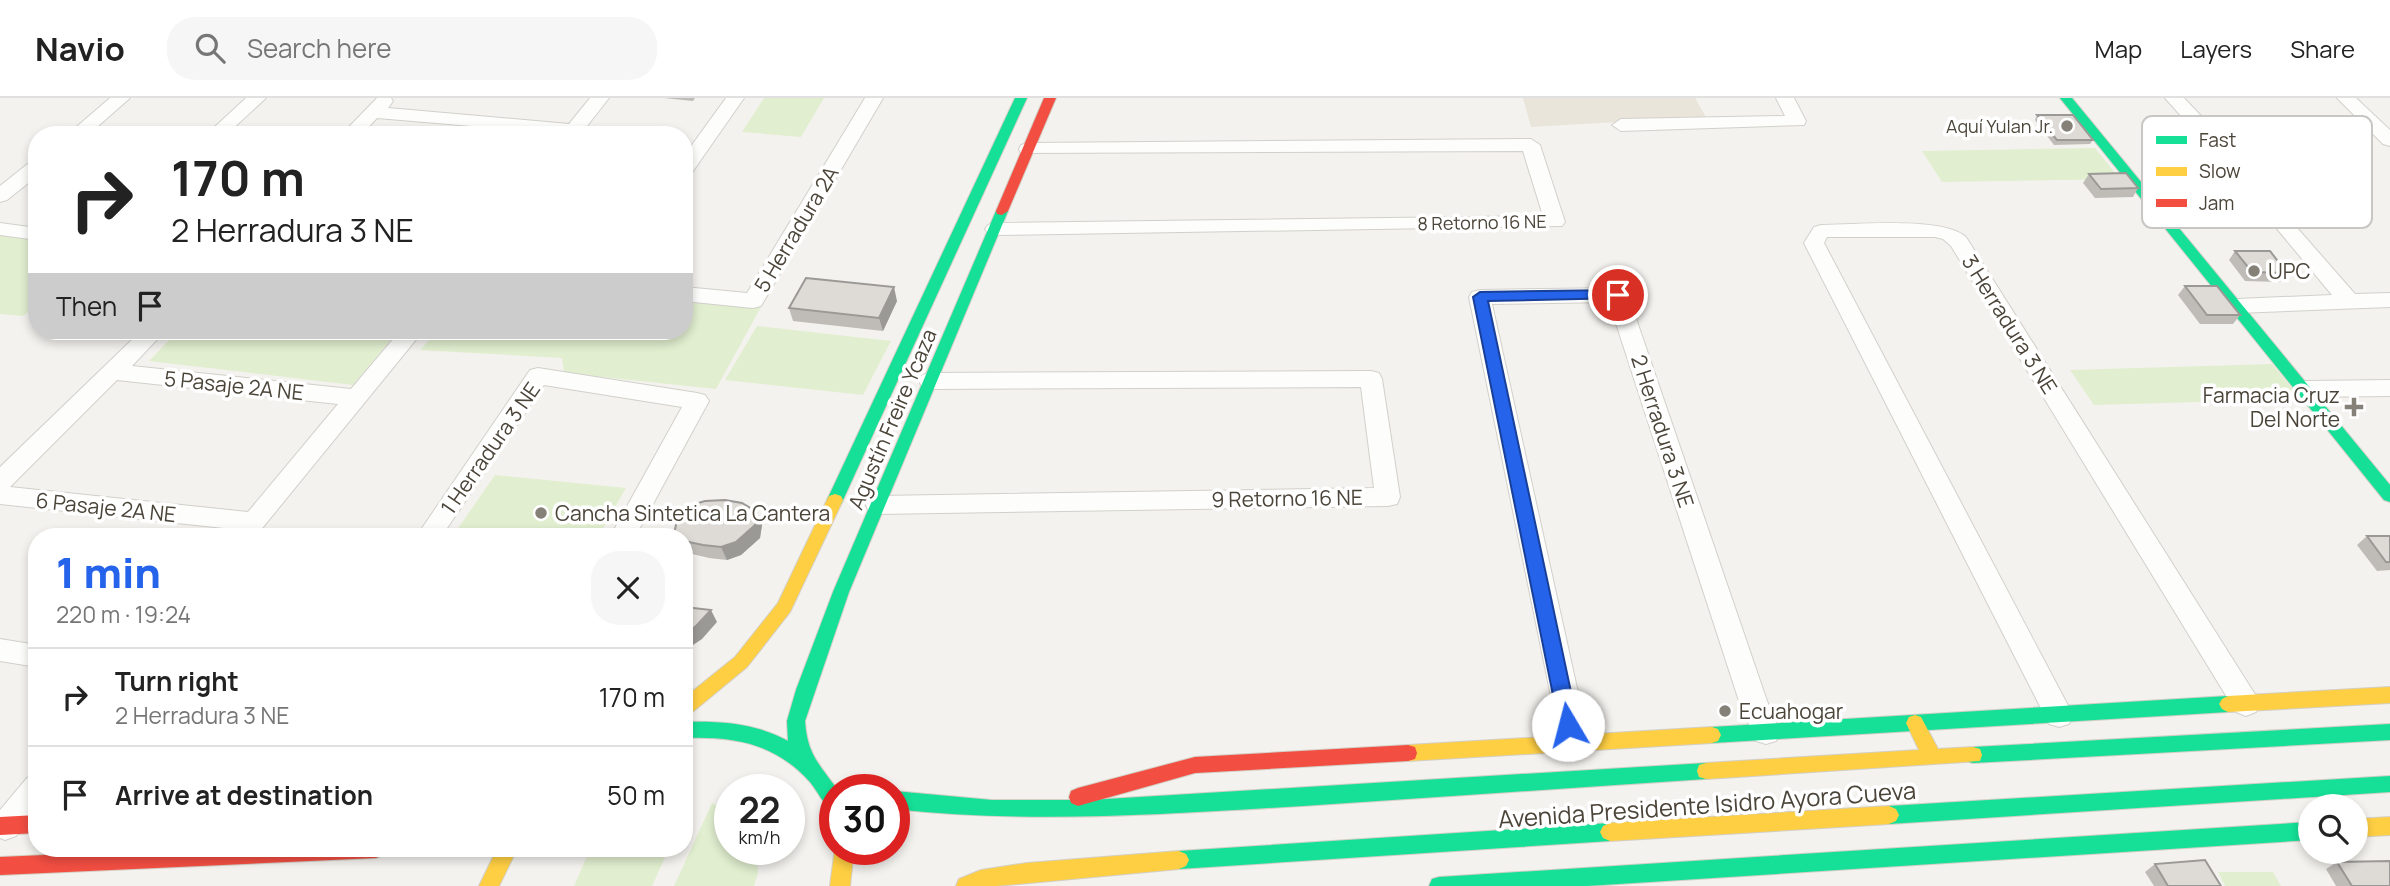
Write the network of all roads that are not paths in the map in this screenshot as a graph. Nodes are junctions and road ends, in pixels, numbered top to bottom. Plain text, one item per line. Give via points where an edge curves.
1 (121, 98) edge
2 (257, 98) edge
3 (387, 98) edge
4 (600, 98) edge
5 (735, 98) edge
6 (874, 98) edge
7 (1021, 98) edge
8 (1050, 98) edge
9 (1785, 98) edge
10 (2066, 98) edge
11 (2174, 98) edge
12 (2346, 98) edge
13 (373, 112) junction
14 (2191, 116) edge
15 (2365, 116) edge
16 (2372, 123) edge
17 (1621, 125) dead end
18 (87, 126) edge
19 (225, 126) edge
20 (359, 126) edge
21 (512, 126) edge
22 (577, 126) edge
23 (2390, 140) edge
24 (1028, 149) junction
25 (693, 157) edge
26 (28, 173) edge
27 (2142, 190) edge
28 (0, 196) edge
29 (2173, 228) edge
30 (2287, 228) edge
31 (0, 229) edge
32 (995, 229) junction
33 (28, 233) edge
34 (693, 296) edge
35 (2390, 300) edge
36 (2349, 301) junction
37 (2237, 306) junction
38 (145, 340) edge
39 (404, 340) edge
40 (113, 372) junction
41 (930, 381) junction
42 (2390, 388) edge
43 (2305, 389) junction
44 (356, 398) junction
45 (0, 482) edge
46 (0, 495) edge
47 (2390, 496) edge
48 (878, 505) junction
49 (240, 528) edge
50 (248, 528) edge
51 (434, 528) edge
52 (628, 528) edge
53 (0, 650) edge
54 (28, 655) edge
55 (2390, 695) edge
56 (693, 702) edge
57 (2246, 704) junction
58 (2059, 715) junction
59 (1915, 723) junction
60 (693, 729) edge
61 (1766, 732) junction
62 (2390, 732) edge
63 (1570, 743) junction
64 (1932, 756) junction
65 (806, 760) junction
66 (819, 774) edge
67 (2390, 784) edge
68 (28, 797) edge
69 (910, 802) edge
70 (1035, 809) junction
71 (28, 825) edge
72 (3, 826) edge
73 (2390, 826) edge
74 (2368, 827) edge
75 (2298, 832) edge
76 (199, 857) edge
77 (502, 857) edge
78 (842, 865) edge
79 (0, 866) edge
80 (1027, 872) junction
81 (1621, 880) edge
82 (1080, 883) dead end
83 (489, 886) edge
84 (840, 886) edge
85 (966, 886) edge
86 (1439, 886) edge

1 - 18 street
2 - 19 street
3 - 13 street
4 - 22 street
5 - 25 street
6 - 34 street, 5 Herradura 2A via 753,301
7 - 56 main road, Agustín Freire Ycaza via 784,607 741,662
8 - 24 main road, Agustín Freire Ycaza
9 - 17 street via 1797,121
10 - 27 main road
11 - 14 street
12 - 15 street
13 - 20 street
13 - 21 street
16 - 23 street
24 - 32 main road, Agustín Freire Ycaza
24 - 32 street, 8 Retorno 16 NE via 1531,145 1555,222
26 - 28 street
29 - 37 main road
30 - 36 street
31 - 33 street
32 - 41 main road, Agustín Freire Ycaza
35 - 36 street
36 - 37 street
37 - 43 main road
38 - 40 street
39 - 44 street
40 - 44 street, 5 Pasaje 2A NE
40 - 45 street
41 - 48 main road, Agustín Freire Ycaza
41 - 48 street, 9 Retorno 16 NE via 1371,379 1388,497
42 - 43 street
43 - 47 main road
44 - 50 street
46 - 49 street, 6 Pasaje 2A NE
48 - 65 main road, Agustín Freire Ycaza via 796,721 797,742
51 - 52 street, 1 Herradura 3 NE via 538,376 697,401
53 - 54 street
55 - 57 main road, Avenida Presidente Isidro Ayora Cueva
57 - 58 main road, Avenida Presidente Isidro Ayora Cueva
57 - 58 street, 3 Herradura 3 NE via 1959,242 1950,234 1934,231 1821,231 1814,243
58 - 59 main road, Avenida Presidente Isidro Ayora Cueva
59 - 61 main road, Avenida Presidente Isidro Ayora Cueva
59 - 64 main road
60 - 65 main road via 763,735
61 - 63 main road, Avenida Presidente Isidro Ayora Cueva
61 - 63 street, 2 Herradura 3 NE via 1618,295 1480,297 1567,706
62 - 64 main road, Avenida Presidente Isidro Ayora Cueva
63 - 70 main road, Avenida Presidente Isidro Ayora Cueva via 1195,765
64 - 70 main road, Avenida Presidente Isidro Ayora Cueva via 1211,803
65 - 66 main road
67 - 80 main road, Avenida Presidente Isidro Ayora Cueva
68 - 72 street
69 - 70 main road, Avenida Presidente Isidro Ayora Cueva
71 - 72 main road
73 - 74 main road
75 - 81 main road
76 - 79 main road
77 - 83 main road
78 - 84 main road
80 - 82 main road, Avenida Presidente Isidro Ayora Cueva
80 - 85 main road, Avenida Presidente Isidro Ayora Cueva
81 - 86 main road

